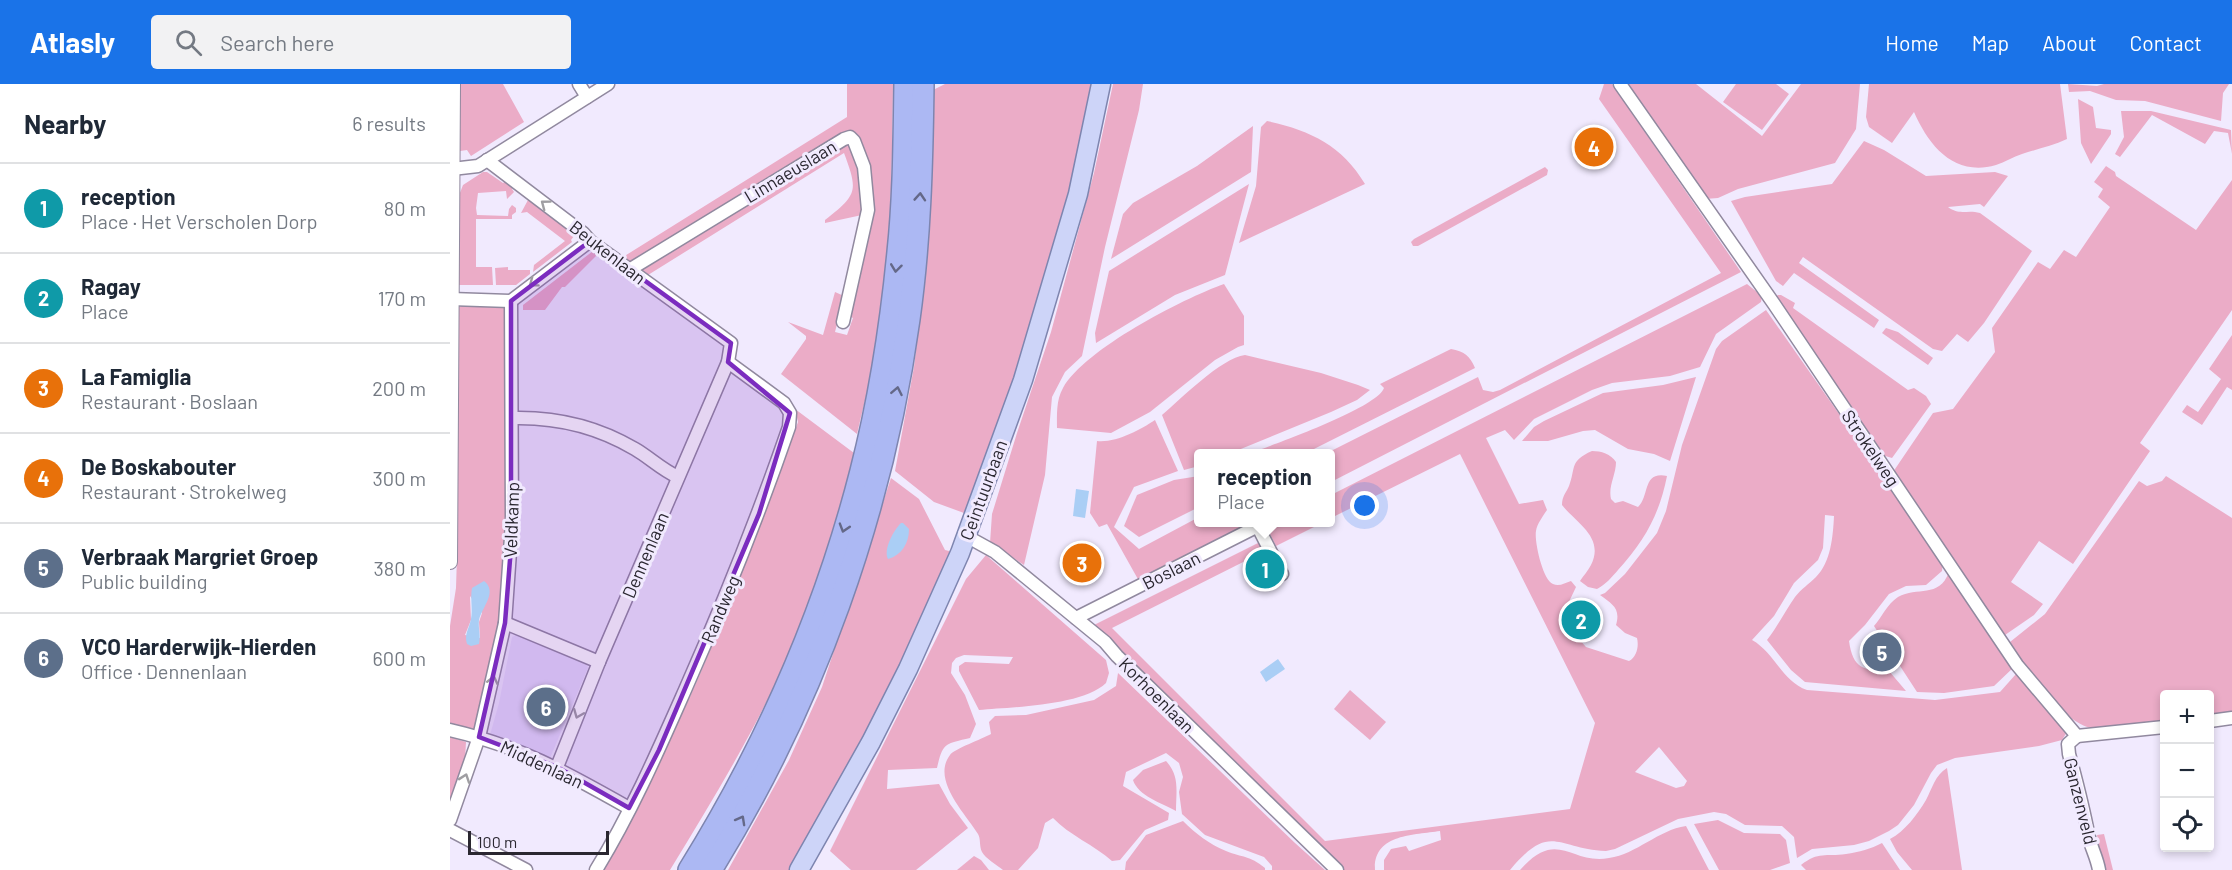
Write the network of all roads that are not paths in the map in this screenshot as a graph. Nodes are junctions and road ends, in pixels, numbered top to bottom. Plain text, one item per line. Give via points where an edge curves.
1 (453, 84) edge
2 (579, 84) edge
3 (608, 84) edge
4 (904, 84) edge
5 (923, 84) edge
6 (1101, 84) edge
7 (1620, 84) edge
8 (587, 97) junction
9 (487, 160) junction
10 (451, 178) edge
11 (590, 242) junction
12 (629, 270) junction
13 (451, 299) edge
14 (511, 301) junction
15 (843, 322) dead end
16 (451, 341) edge
17 (731, 343) joint
18 (728, 362) junction
19 (513, 417) junction
20 (877, 443) junction
21 (678, 477) junction
22 (869, 478) junction
23 (1258, 527) edge
24 (1263, 527) edge
25 (966, 536) junction
26 (450, 561) edge
27 (1282, 574) dead end
28 (1076, 618) junction
29 (505, 623) junction
30 (599, 662) junction
31 (2232, 718) edge
32 (2214, 720) edge
33 (2160, 727) edge
34 (450, 730) edge
35 (2076, 736) junction
36 (479, 737) junction
37 (556, 767) junction
38 (629, 808) junction
39 (450, 820) edge
40 (450, 830) edge
41 (526, 870) edge
42 (596, 870) edge
43 (690, 870) edge
44 (711, 870) edge
45 (799, 870) edge
46 (1337, 870) edge
47 (2098, 870) edge

1 - 10 street
2 - 8 street
3 - 8 street
4 -> 20 highway via 903,191
20 -> 5 highway via 898,388 909,318 921,188
6 - 25 main road, Ceintuurbaan via 1078,194 1026,369
7 - 35 street, Strokelweg via 2017,665
8 - 9 street
9 - 10 street
11 -> 9 street, Beukenlaan
10 - 13 street
11 - 12 street, Beukenlaan
11 -> 14 street
12 - 15 street, Linnaeuslaan via 850,137 864,167 868,210
12 - 17 street, Beukenlaan
13 - 14 street
13 - 16 street
14 - 19 street, Veldkamp
16 - 26 street
17 - 18 street, Dennenlaan
18 - 21 street, Dennenlaan
18 - 38 street, Randweg via 784,403 790,412 789,427 715,624
19 - 21 street via 556,421 604,434 633,447
19 - 29 street, Veldkamp via 512,523
20 - 22 highway
21 - 30 street, Dennenlaan
22 -> 43 highway via 798,661 753,759
44 -> 22 highway via 769,768 815,668 854,561
23 - 28 street, Boslaan
24 - 27 street
25 - 28 street, Korhoenlaan via 995,552
25 - 45 main road, Ceintuurbaan via 908,669
28 - 46 street, Korhoenlaan via 1106,642
29 - 30 street
36 -> 29 street, Veldkamp
30 -> 37 street, Dennenlaan
31 - 32 street
33 - 35 street
34 - 36 street, Middenlaan
35 - 47 street, Ganzenveld via 2068,744 2068,754
36 - 37 street, Middenlaan
39 -> 36 street, Veldkamp
37 - 38 street, Middenlaan
38 - 42 street, Randweg
40 - 41 street

